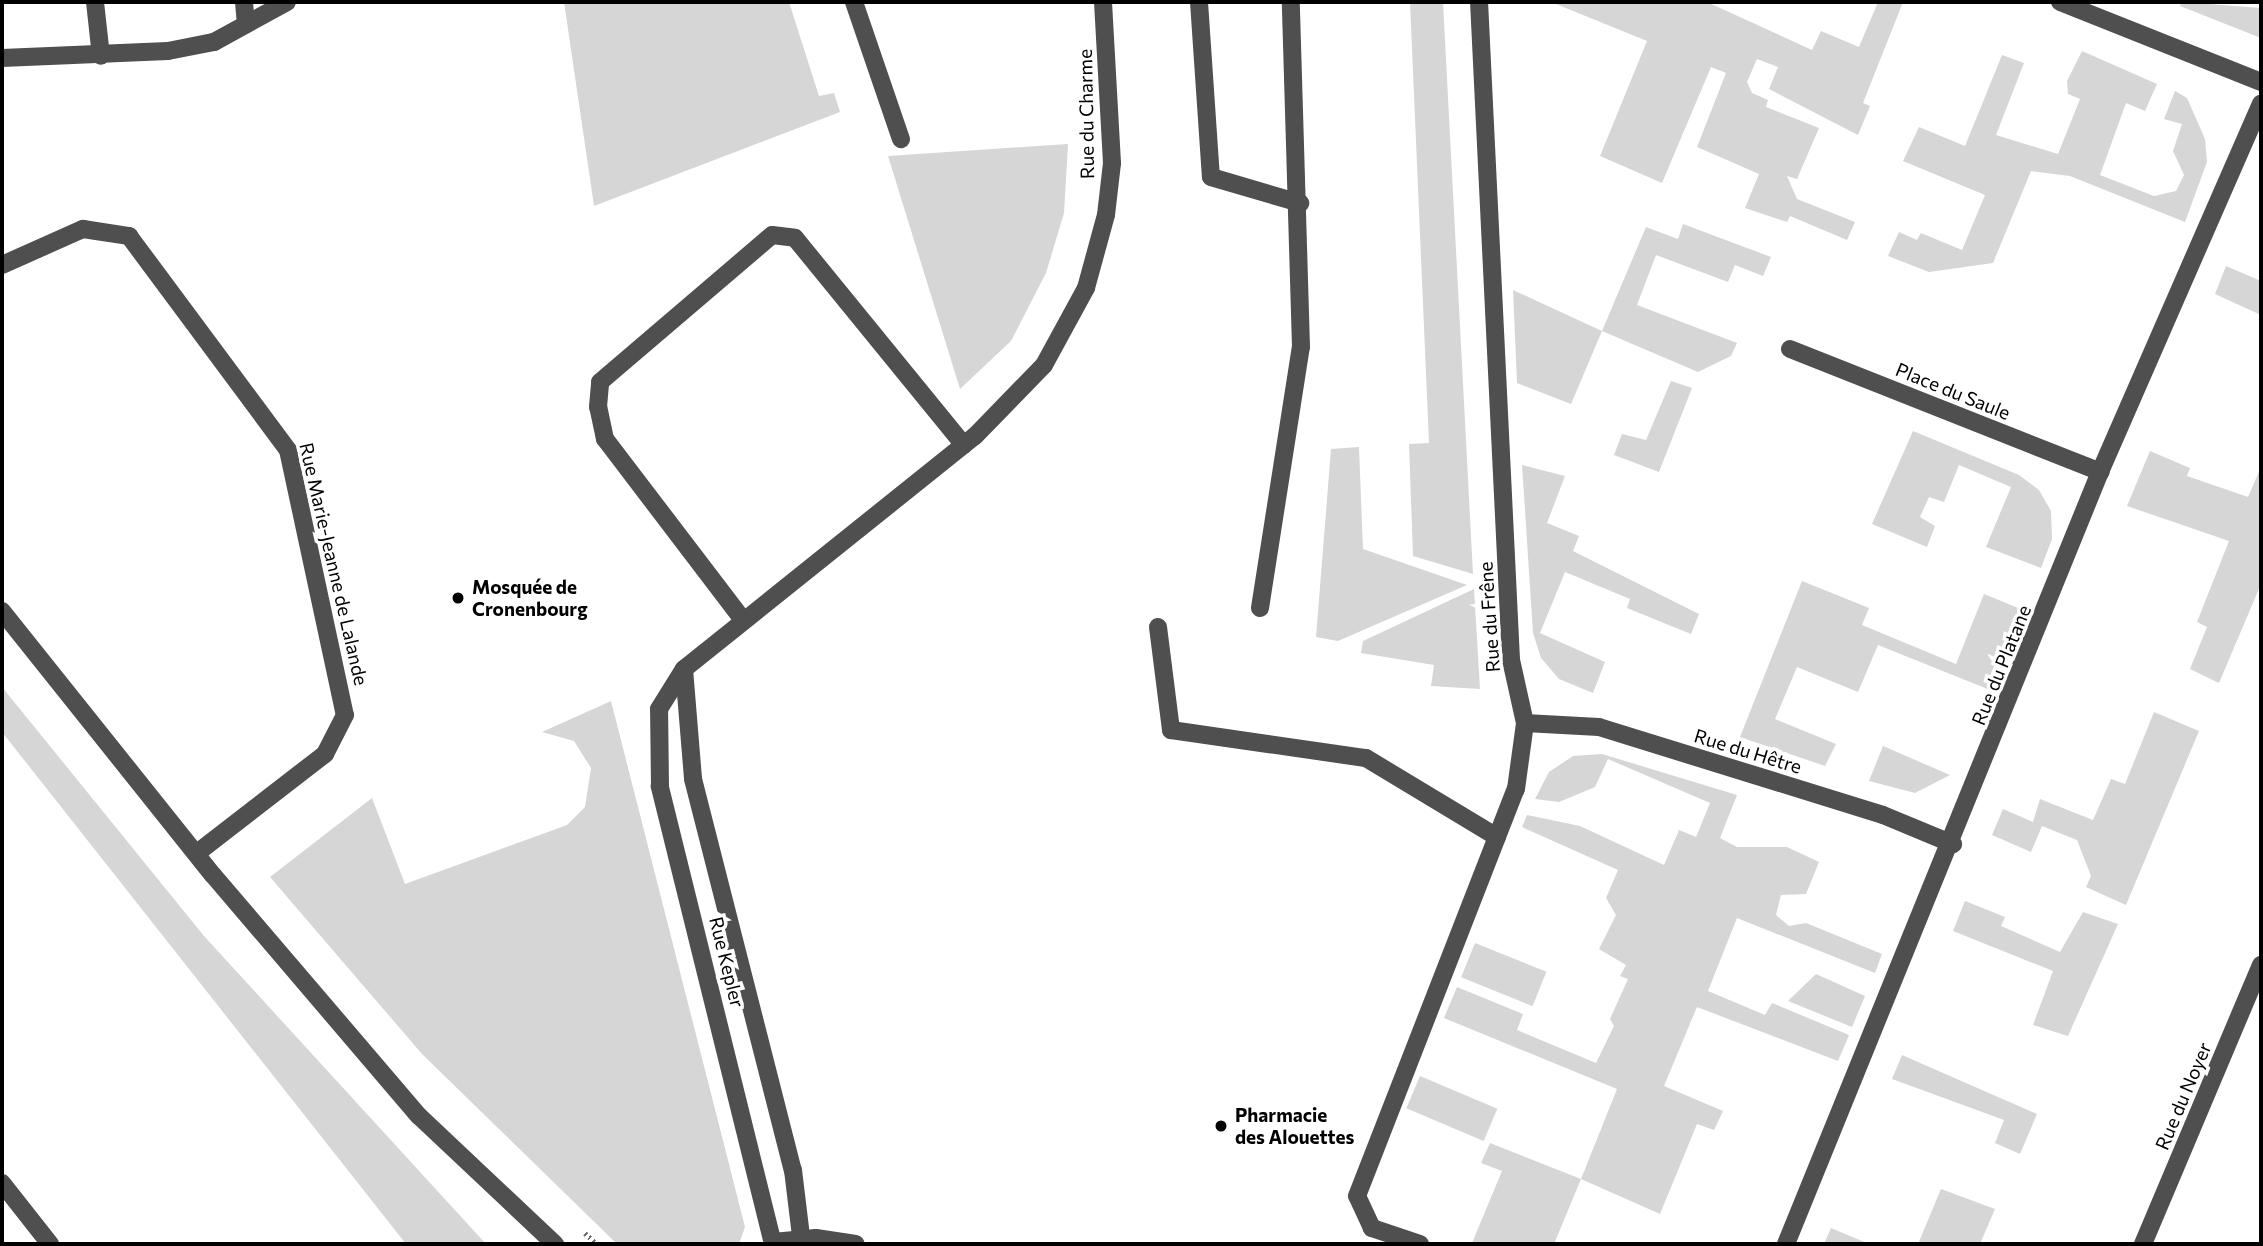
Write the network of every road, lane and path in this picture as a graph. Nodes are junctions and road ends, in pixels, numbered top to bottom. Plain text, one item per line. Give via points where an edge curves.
1 (95, 2) edge
2 (244, 2) edge
3 (287, 2) edge
4 (854, 2) edge
5 (1103, 2) edge
6 (1199, 2) edge
7 (1291, 2) edge
8 (1479, 2) edge
9 (2060, 2) edge
10 (246, 24) junction
11 (101, 56) junction
12 (2, 58) edge
13 (2261, 82) edge
14 (2261, 104) edge
15 (901, 139) dead end
16 (1300, 203) junction
17 (2, 265) edge
18 (1790, 349) dead end
19 (970, 441) junction
20 (2100, 472) junction
21 (1260, 608) dead end
22 (2, 611) edge
23 (743, 620) junction
24 (1158, 627) dead end
25 (684, 669) junction
26 (1525, 723) junction
27 (1497, 837) junction
28 (1953, 844) junction
29 (197, 853) junction
30 (2261, 965) edge
31 (2, 1183) edge
32 (802, 1241) edge
33 (773, 1243) edge
34 (50, 1244) edge
35 (555, 1244) edge
36 (856, 1244) edge
37 (1420, 1244) edge
38 (1786, 1244) edge
39 (2143, 1244) edge

1 - 11 street
2 - 10 street
3 - 10 street
4 - 15 street
5 - 19 street, Rue du Charme via 1112,163 1098,254 1044,365
6 - 16 street via 1210,177
7 - 16 street
8 - 26 street, Rue du Frêne via 1511,660
9 - 13 street
10 - 11 street via 214,41
11 - 12 street
14 - 20 street, Rue du Platane
16 - 21 street via 1301,347
17 - 29 street, Rue Marie-Jeanne de Lalande via 83,229 129,236 265,411 288,450 337,655 345,715 325,754
18 - 20 street, Place du Saule
19 - 23 street, Rue Kepler
19 - 23 street via 795,238 772,235 600,382 598,407 606,439
20 - 28 street, Rue du Platane
22 - 29 street
23 - 25 street, Rue Kepler
24 - 27 street via 1171,730 1366,758
25 - 32 street, Rue Kepler via 693,779 793,1170
25 - 33 street, Rue Kepler via 659,709 660,786
26 - 27 street, Rue du Frêne via 1516,789
26 - 28 street, Rue du Hêtre via 1600,727 1883,815
27 - 37 street, Rue du Frêne via 1357,1196 1372,1228
28 - 38 street, Rue du Platane
29 - 35 street via 419,1116
30 - 39 street, Rue du Noyer
31 - 34 street
32 - 33 street, Rue Kepler
32 - 36 street, Rue Kepler

